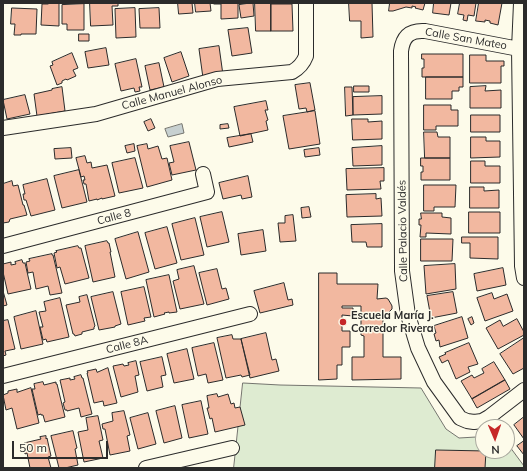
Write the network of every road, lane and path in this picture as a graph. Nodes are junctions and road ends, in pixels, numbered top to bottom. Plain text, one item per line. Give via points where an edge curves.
1 (306, 3) edge
2 (521, 3) edge
3 (519, 48) junction
4 (401, 51) joint
5 (3, 128) edge
6 (203, 174) dead end
7 (3, 246) edge
8 (524, 278) edge
9 (250, 314) dead end
10 (3, 376) edge
11 (524, 390) edge
12 (232, 448) dead end
13 (146, 468) edge

1 - 5 street, Calle Manuel Alonso via 306,56 303,63 292,72 217,80 96,114
2 - 3 street
3 - 4 street, Calle San Mateo via 419,30 408,35
3 - 8 street
4 - 11 street, Calle Palacio Valdés via 402,271 408,315 418,348 434,382 460,418 467,421 482,421
6 - 7 street, Calle 8 via 207,192
9 - 10 street, Calle 8A
12 - 13 street

